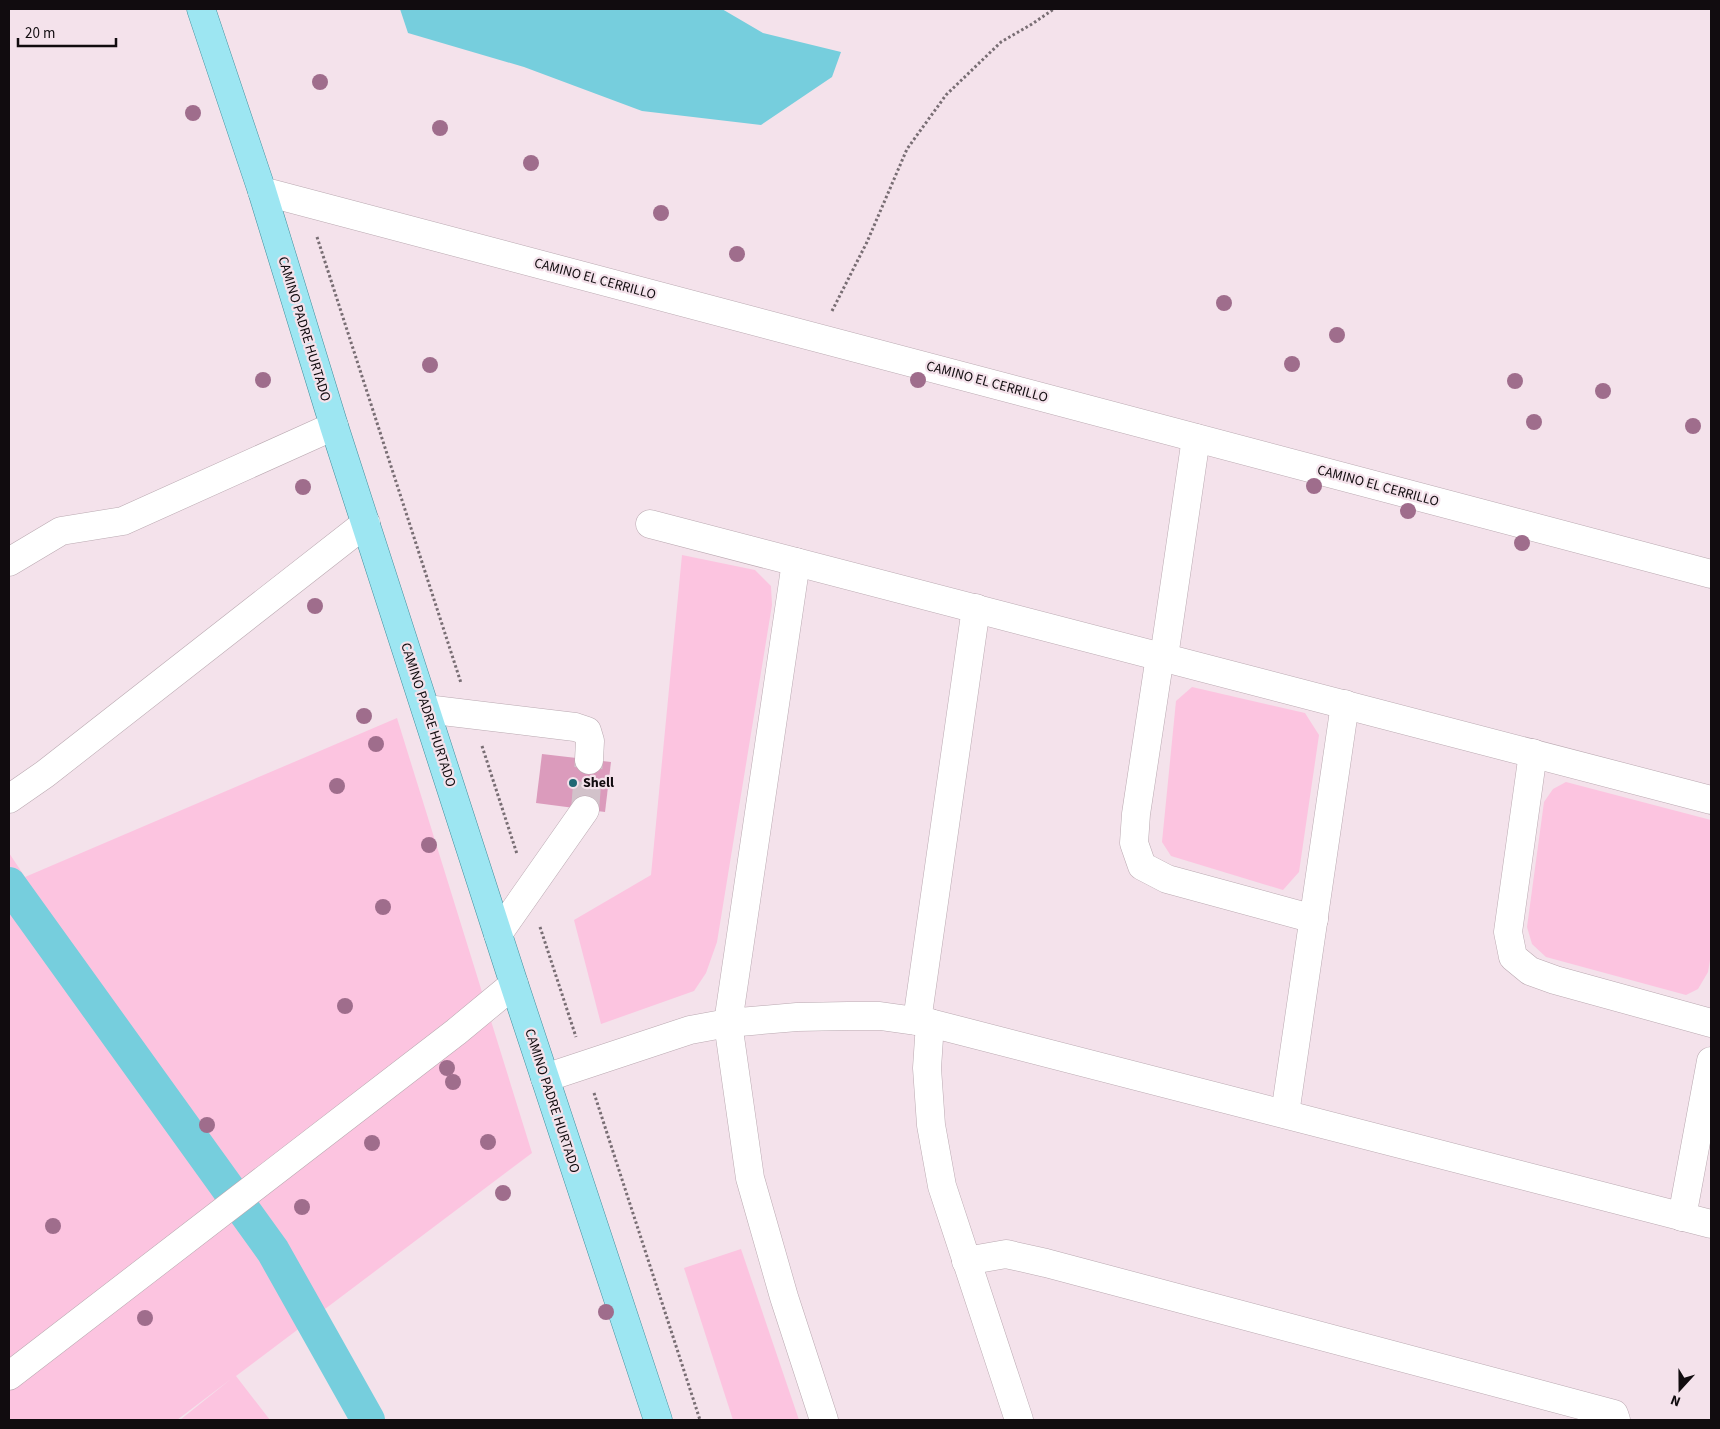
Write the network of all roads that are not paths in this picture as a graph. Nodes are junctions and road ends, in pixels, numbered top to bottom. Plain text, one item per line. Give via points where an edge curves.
1 (202, 9) edge
2 (262, 192) junction
3 (334, 426) junction
4 (1196, 438) junction
5 (366, 523) junction
6 (650, 524) dead end
7 (9, 562) edge
8 (796, 562) junction
9 (1711, 574) edge
10 (976, 608) junction
11 (1162, 657) junction
12 (1345, 704) junction
13 (426, 709) junction
14 (1533, 753) junction
15 (589, 760) tunnel mouth
16 (9, 800) edge
17 (1711, 800) edge
18 (585, 810) tunnel mouth
19 (1314, 919) junction
20 (498, 934) junction
21 (514, 984) junction
22 (924, 1022) junction
23 (1711, 1022) edge
24 (728, 1023) junction
25 (1711, 1061) edge
26 (545, 1078) junction
27 (1285, 1114) junction
28 (1682, 1217) junction
29 (1711, 1224) edge
30 (966, 1260) junction
31 (9, 1376) edge
32 (658, 1420) edge
33 (824, 1420) edge
34 (1019, 1420) edge
35 (1616, 1420) edge

1 - 2 main road, CAMINO PADRE HURTADO
2 - 3 main road, CAMINO PADRE HURTADO
2 - 4 street, CAMINO EL CERRILLO
3 - 5 main road, CAMINO PADRE HURTADO
3 - 7 street via 123,520 61,531
4 - 9 street, CAMINO EL CERRILLO
4 - 11 street
5 - 13 main road, CAMINO PADRE HURTADO
5 - 16 street
6 - 8 street
8 - 10 street
8 - 24 street
10 - 11 street
10 - 22 street
11 - 12 street
11 - 19 street via 1136,814 1134,843 1142,866 1166,878
12 - 14 street
12 - 19 street
13 - 15 street via 575,727 587,731
13 - 20 main road, CAMINO PADRE HURTADO
14 - 17 street
14 - 23 street via 1508,932 1513,957 1530,971 1555,980
18 - 20 street
19 - 27 street
20 - 21 main road, CAMINO PADRE HURTADO
21 - 26 main road, CAMINO PADRE HURTADO
21 - 31 street
22 - 24 street via 880,1016 848,1016
22 - 27 street
22 - 30 street via 931,1125 942,1186
24 - 26 street via 690,1030
24 - 33 street via 750,1178
25 - 28 street
26 - 32 main road, CAMINO PADRE HURTADO
27 - 28 street
28 - 29 street
30 - 34 street
30 - 35 street via 1006,1254 1038,1261 1614,1414

